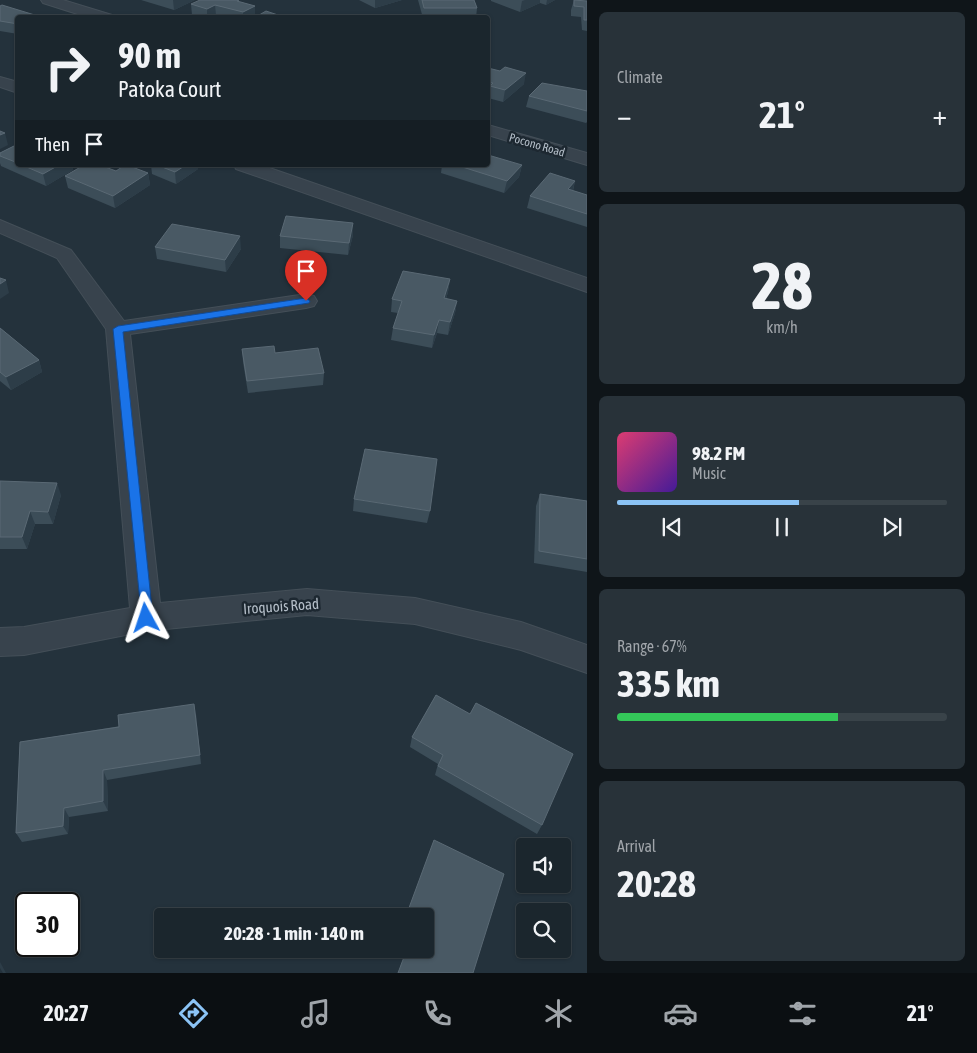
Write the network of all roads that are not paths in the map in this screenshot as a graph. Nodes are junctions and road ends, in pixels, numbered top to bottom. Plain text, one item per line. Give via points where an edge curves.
1 (48, 0) edge
2 (97, 15) edge
3 (0, 82) edge
4 (15, 87) edge
5 (490, 131) edge
6 (587, 159) edge
7 (249, 167) edge
8 (0, 226) edge
9 (587, 285) edge
10 (306, 301) dead end
11 (118, 329) junction
12 (146, 618) junction
13 (0, 642) edge
14 (587, 659) edge

1 - 2 street
3 - 4 street
5 - 6 street, Pocono Road
7 - 9 street
8 - 11 street via 64,254
10 - 11 street
11 - 12 street
12 - 13 street, Iroquois Road via 24,641
12 - 14 street, Iroquois Road via 307,602 415,611 521,636

